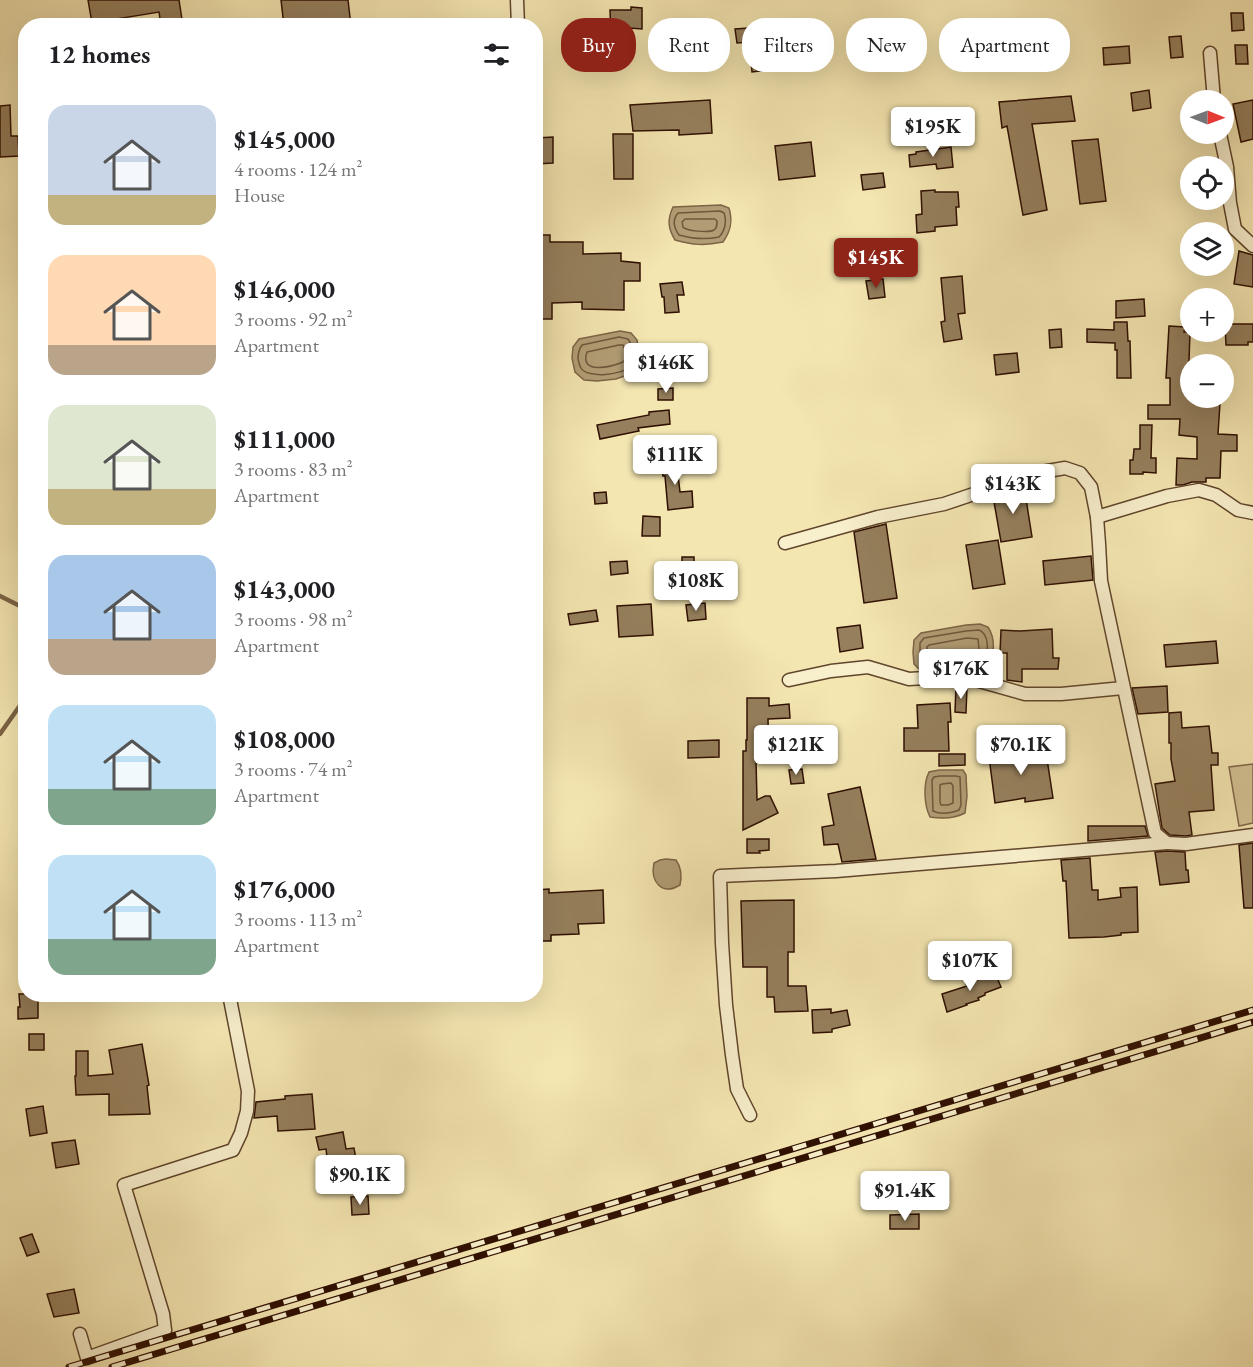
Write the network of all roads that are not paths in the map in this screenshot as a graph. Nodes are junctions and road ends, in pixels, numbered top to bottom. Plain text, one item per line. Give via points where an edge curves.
1 (518, 0) edge
2 (518, 18) edge
3 (1210, 53) dead end
4 (1213, 90) edge
5 (1222, 144) edge
6 (1253, 246) edge
7 (1253, 513) edge
8 (1097, 517) junction
9 (785, 543) dead end
10 (789, 680) dead end
11 (1123, 688) junction
12 (1253, 835) edge
13 (1167, 843) junction
14 (231, 1002) edge
15 (750, 1115) dead end
16 (80, 1334) dead end

1 - 2 street
3 - 4 street
5 - 6 street via 1235,229
7 - 8 street via 1238,510 1216,495 1199,490
8 - 9 street via 1091,487 1080,473 1065,468 1036,473 944,504 878,517
8 - 11 street via 1101,581
10 - 11 street via 868,667 909,679 972,679 1025,694
11 - 13 street via 1155,833
12 - 13 street
13 - 15 street via 836,871 720,876 732,1055 737,1089
14 - 16 street via 248,1091 248,1111 233,1150 124,1185 165,1330 87,1358

